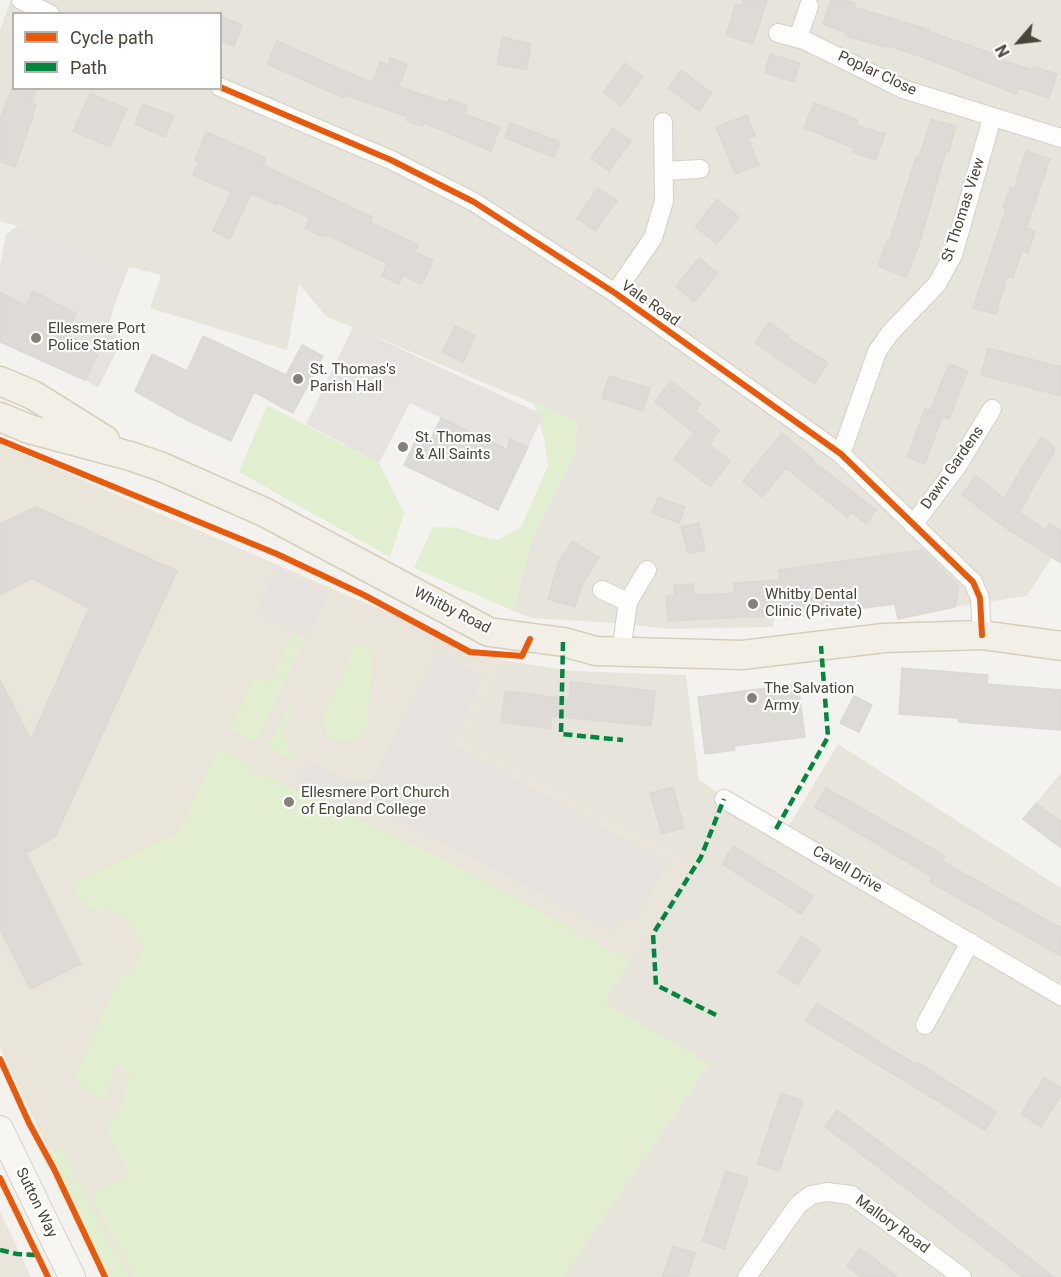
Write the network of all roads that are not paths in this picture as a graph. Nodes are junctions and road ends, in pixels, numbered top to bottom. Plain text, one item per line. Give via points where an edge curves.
1 (21, 0) edge
2 (809, 6) dead end
3 (46, 12) edge
4 (778, 33) dead end
5 (798, 38) junction
6 (222, 88) edge
7 (992, 118) junction
8 (663, 122) dead end
9 (1061, 138) edge
10 (700, 169) dead end
11 (664, 171) junction
12 (615, 293) junction
13 (0, 381) edge
14 (992, 409) dead end
15 (0, 417) edge
16 (841, 454) junction
17 (130, 456) junction
18 (913, 525) junction
19 (647, 570) dead end
20 (602, 590) dead end
21 (628, 602) junction
22 (982, 635) junction
23 (1061, 646) edge
24 (621, 652) junction
25 (724, 799) dead end
26 (970, 942) junction
27 (1061, 996) edge
28 (925, 1025) dead end
29 (0, 1129) edge
30 (72, 1277) edge
31 (747, 1277) edge
32 (962, 1277) edge

1 - 3 street
2 - 5 street
4 - 5 street, Poplar Close
5 - 7 street, Poplar Close via 903,89
6 - 12 street, Vale Road via 391,160 474,202
7 - 9 street, Poplar Close
7 - 16 street, St Thomas View via 953,255 937,284 877,352
8 - 11 street
10 - 11 street
11 - 12 street via 664,201 652,238
12 - 16 street, Vale Road
13 - 17 main road, Whitby Road via 33,395
14 - 18 street, Dawn Gardens via 958,465
15 - 17 main road, Whitby Road via 28,429
16 - 18 street, Vale Road
17 - 24 main road, Whitby Road via 264,512 489,632
18 - 22 street, Vale Road via 973,582 980,598
19 - 21 street
20 - 21 street
21 - 24 street
22 - 23 main road, Whitby Road
22 - 24 main road, Whitby Road via 884,638 742,655
25 - 26 street, Cavell Drive
26 - 27 street, Cavell Drive
26 - 28 street
29 - 30 main road, Sutton Way
31 - 32 street, Mallory Road via 798,1205 812,1195 828,1192 851,1195

